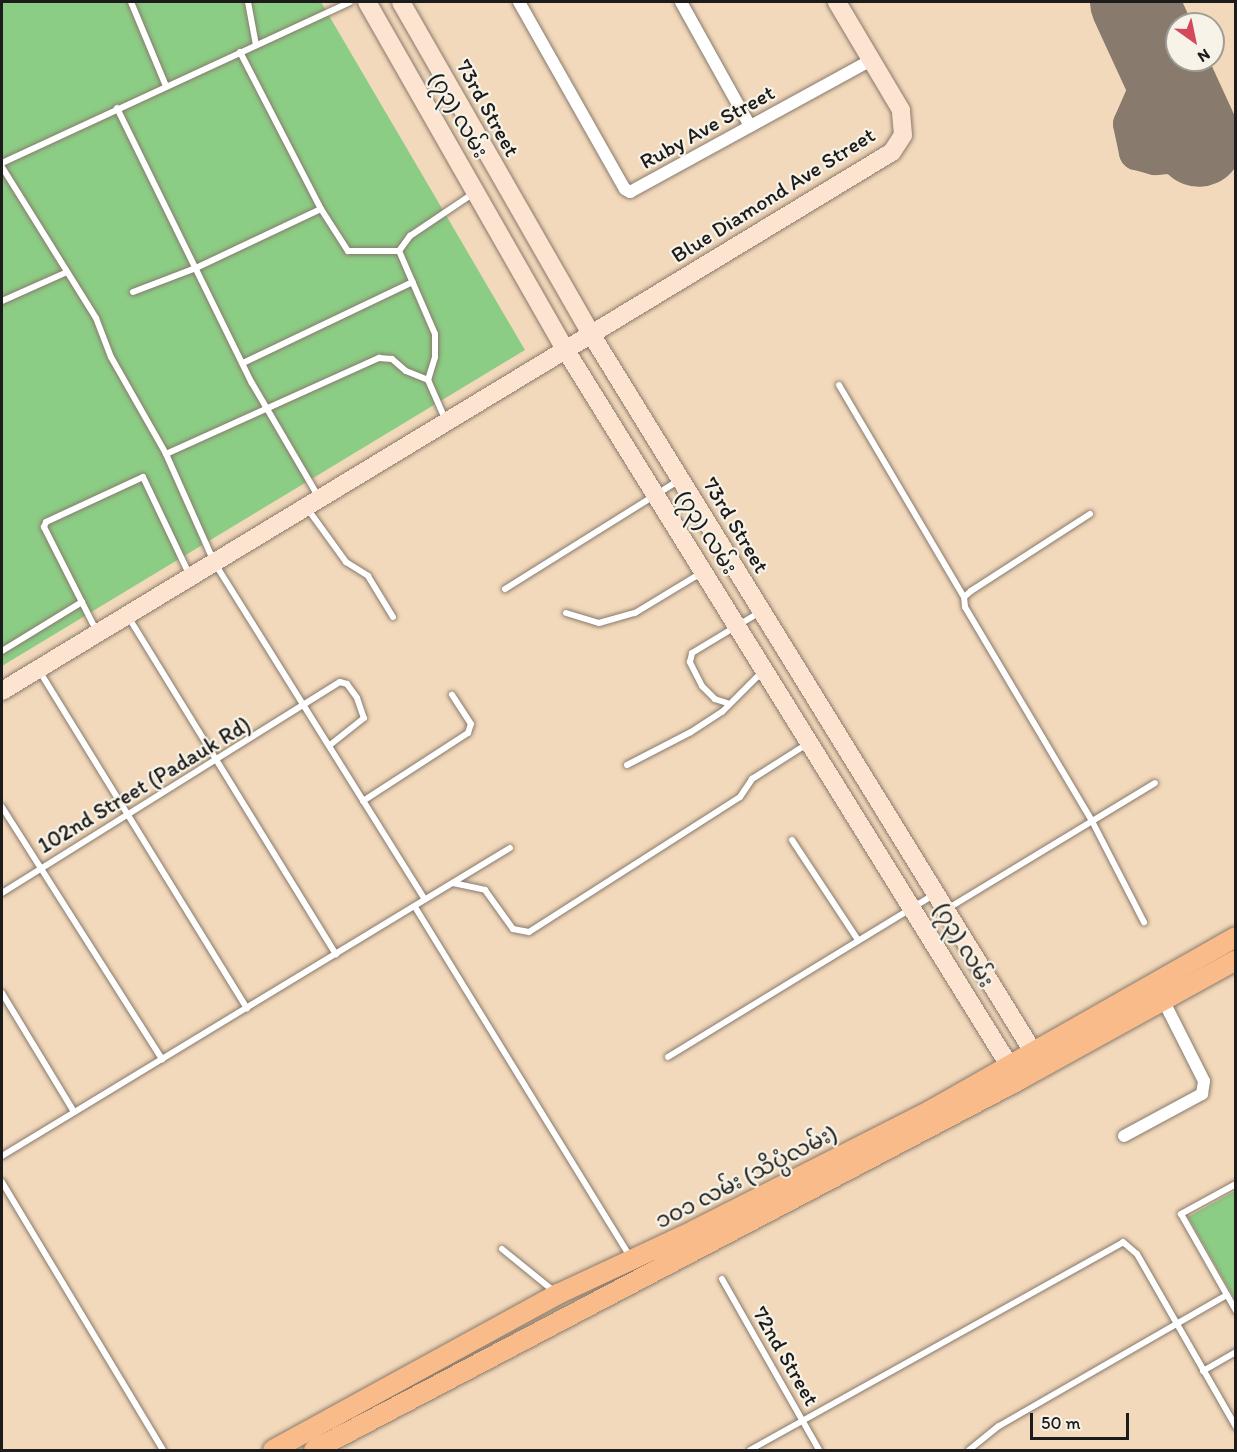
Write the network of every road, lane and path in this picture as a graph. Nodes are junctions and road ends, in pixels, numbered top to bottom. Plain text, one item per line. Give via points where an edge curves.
1 (131, 2) edge
2 (248, 2) edge
3 (350, 2) edge
4 (367, 2) edge
5 (401, 2) edge
6 (519, 2) edge
7 (681, 2) edge
8 (837, 2) edge
9 (256, 45) junction
10 (240, 52) junction
11 (871, 60) junction
12 (166, 86) junction
13 (117, 108) junction
14 (750, 126) junction
15 (2, 165) edge
16 (500, 178) junction
17 (475, 192) junction
18 (321, 209) junction
19 (399, 251) junction
20 (196, 268) junction
21 (67, 272) junction
22 (413, 282) junction
23 (134, 292) dead end
24 (2, 301) edge
25 (591, 334) junction
26 (565, 349) junction
27 (243, 363) junction
28 (428, 380) junction
29 (839, 385) dead end
30 (268, 410) junction
31 (446, 422) junction
32 (166, 454) junction
33 (680, 480) junction
34 (656, 495) junction
35 (312, 502) junction
36 (1090, 514) dead end
37 (214, 562) junction
38 (704, 572) junction
39 (190, 577) junction
40 (505, 589) dead end
41 (964, 597) junction
42 (82, 602) junction
43 (760, 611) junction
44 (566, 614) dead end
45 (128, 615) junction
46 (393, 616) dead end
47 (737, 626) junction
48 (98, 633) junction
49 (2, 651) edge
50 (38, 669) junction
51 (764, 669) junction
52 (2, 691) edge
53 (452, 695) dead end
54 (727, 703) junction
55 (304, 707) junction
56 (810, 742) junction
57 (330, 745) junction
58 (217, 761) junction
59 (627, 765) dead end
60 (1155, 783) dead end
61 (363, 801) junction
62 (2, 807) edge
63 (130, 814) junction
64 (1092, 821) junction
65 (792, 840) dead end
66 (510, 848) dead end
67 (41, 869) junction
68 (453, 883) junction
69 (2, 893) edge
70 (934, 894) junction
71 (425, 900) junction
72 (912, 906) junction
73 (415, 907) junction
74 (944, 911) junction
75 (1144, 922) dead end
76 (1236, 937) edge
77 (858, 940) junction
78 (336, 954) junction
79 (1236, 960) edge
80 (2, 993) edge
81 (1163, 1000) junction
82 (247, 1008) junction
83 (668, 1057) dead end
84 (162, 1059) junction
85 (1038, 1059) junction
86 (1014, 1073) junction
87 (74, 1112) junction
88 (1124, 1136) dead end
89 (2, 1156) edge
90 (2, 1182) edge
91 (1236, 1184) edge
92 (699, 1238) junction
93 (502, 1249) dead end
94 (632, 1260) junction
95 (642, 1279) junction
96 (722, 1279) dead end
97 (558, 1294) junction
98 (1227, 1295) junction
99 (1236, 1311) edge
100 (1176, 1323) junction
101 (456, 1350) junction
102 (1236, 1352) edge
103 (466, 1369) junction
104 (1203, 1371) junction
105 (802, 1421) junction
106 (1236, 1427) edge
107 (163, 1450) edge
108 (273, 1450) edge
109 (314, 1450) edge
110 (750, 1450) edge
111 (819, 1450) edge
112 (969, 1450) edge

1 - 12 lane
2 - 9 lane
3 - 9 lane
4 - 17 main road, (၇၃) လမ်း
5 - 16 main road, 73rd Street
6 - 14 street, Ruby Ave Street via 627,191 639,190
7 - 14 street
8 - 11 main road, Blue Diamond Ave Street
9 - 10 lane
10 - 12 lane
10 - 18 lane
11 - 14 street, Ruby Ave Street
11 - 25 main road, Blue Diamond Ave Street via 901,110 903,135 892,152
12 - 13 lane
13 - 15 lane
13 - 20 lane
15 - 21 lane
16 - 17 main road
16 - 25 main road, 73rd Street
17 - 19 lane via 410,236
17 - 26 main road, (၇၃) လမ်း
18 - 19 lane via 348,251
18 - 20 lane
19 - 22 lane
20 - 23 lane
20 - 27 lane
21 - 24 lane
21 - 32 lane via 96,318 111,357
22 - 27 lane
22 - 28 lane via 435,334 435,357
25 - 26 main road, Blue Diamond Ave Street
25 - 33 main road, 73rd Street
26 - 31 main road, Blue Diamond Ave Street
26 - 34 main road, (၇၃) လမ်း
27 - 30 lane
28 - 30 lane via 406,371 392,359 379,358
28 - 31 lane
29 - 41 lane
30 - 32 lane
30 - 35 lane
31 - 35 main road, Blue Diamond Ave Street
32 - 37 lane
33 - 34 lane
33 - 43 main road, 73rd Street
34 - 38 main road, (၇၃) လမ်း
34 - 40 lane
35 - 37 main road, Blue Diamond Ave Street
35 - 46 lane via 346,562 368,576
36 - 41 lane
37 - 39 main road, Blue Diamond Ave Street
37 - 55 lane
38 - 44 lane via 635,613 599,623
38 - 47 main road, (၇၃) လမ်း
39 - 42 lane via 144,480 139,478 43,524
39 - 45 main road, Blue Diamond Ave Street
41 - 64 lane via 965,607
42 - 48 lane
42 - 49 lane
43 - 47 lane
43 - 70 main road, 73rd Street
45 - 48 main road, Blue Diamond Ave Street
45 - 58 lane
47 - 51 main road, (၇၃) လမ်း
47 - 54 lane via 692,653 690,662 702,686 715,699
48 - 50 main road, Blue Diamond Ave Street
50 - 52 main road, Blue Diamond Ave Street
50 - 63 lane
51 - 54 lane
51 - 56 main road, (၇၃) လမ်း
53 - 61 lane via 471,724 468,733
54 - 59 lane via 722,712 691,732
55 - 57 lane
55 - 57 lane, 102nd Street (Padauk Rd) via 340,682 347,684 357,698 364,718
55 - 58 lane, 102nd Street (Padauk Rd)
56 - 68 lane via 752,779 740,797 529,932 513,929 485,890
56 - 72 main road, (၇၃) လမ်း
57 - 61 lane
58 - 63 lane, 102nd Street (Padauk Rd)
58 - 78 lane
60 - 64 lane
61 - 71 lane
62 - 67 lane
63 - 67 lane, 102nd Street (Padauk Rd)
63 - 82 lane
64 - 74 lane
64 - 75 lane
65 - 77 lane
66 - 68 lane
67 - 69 lane, 102nd Street (Padauk Rd)
67 - 84 lane
68 - 71 lane
70 - 72 lane
70 - 74 main road, 73rd Street
71 - 73 lane
72 - 77 lane
72 - 86 main road, (၇၃) လမ်း
73 - 78 lane
73 - 94 lane
74 - 85 main road, 73rd Street
76 - 85 main road, ၁၀၁ လမ်း (သိပ္ပံလမ်း)
77 - 83 lane
78 - 82 lane
79 - 81 main road, ၁၀၁ လမ်း (သိပ္ပံလမ်း)
80 - 87 lane
81 - 85 main road, ၁၀၁ လမ်း (သိပ္ပံလမ်း)
81 - 88 street via 1204,1081 1202,1094
82 - 84 lane
84 - 87 lane
85 - 86 main road, ၁၀၁ လမ်း (သိပ္ပံလမ်း)
86 - 92 main road, ၁၀၁ လမ်း (သိပ္ပံလမ်း)
87 - 89 lane
90 - 107 lane
91 - 98 lane via 1181,1214
92 - 94 main road, ၁၀၁ လမ်း (သိပ္ပံလမ်း)
92 - 95 main road, ၁၀၁ လမ်း (သိပ္ပံလမ်း)
93 - 97 lane
94 - 95 lane
94 - 97 main road, ၁၀၁ လမ်း (သိပ္ပံလမ်း)
95 - 103 main road, ၁၀၁ လမ်း (သိပ္ပံလမ်း)
96 - 105 lane, 72nd Street
97 - 101 main road, ၁၀၁ လမ်း (သိပ္ပံလမ်း)
98 - 99 lane
98 - 100 lane
100 - 104 lane
100 - 105 lane via 1137,1254 1123,1242
100 - 112 lane via 999,1426
101 - 103 lane
101 - 108 main road, ၁၀၁ လမ်း (သိပ္ပံလမ်း)
102 - 104 lane
103 - 109 main road, ၁၀၁ လမ်း (သိပ္ပံလမ်း)
104 - 106 lane
105 - 110 lane
105 - 111 lane, 72nd Street

